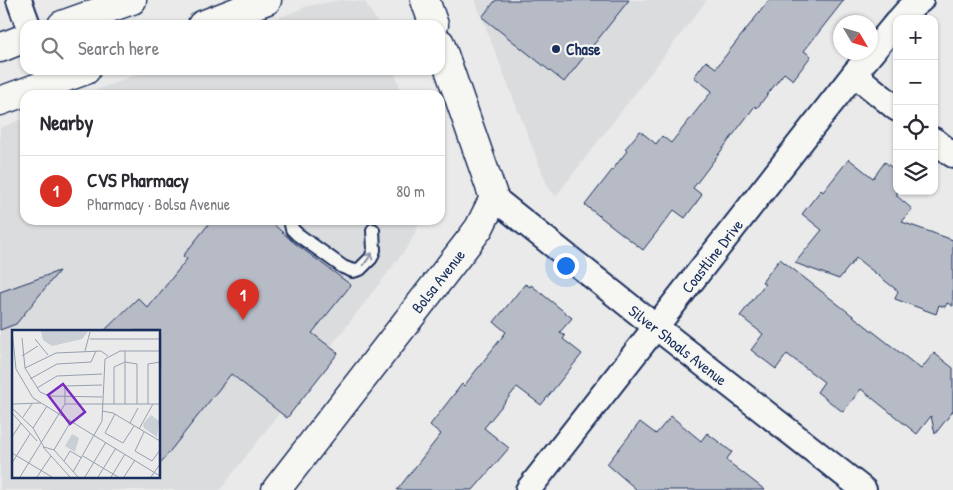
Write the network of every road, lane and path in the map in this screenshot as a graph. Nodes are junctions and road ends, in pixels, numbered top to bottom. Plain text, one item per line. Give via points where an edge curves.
1 (19, 0) edge
2 (132, 0) edge
3 (267, 0) edge
4 (425, 0) edge
5 (921, 0) edge
6 (903, 15) edge
7 (26, 20) edge
8 (76, 20) edge
9 (215, 20) edge
10 (432, 20) edge
11 (893, 27) edge
12 (20, 40) edge
13 (0, 48) edge
14 (445, 57) edge
15 (854, 74) junction
16 (48, 77) edge
17 (22, 90) edge
18 (20, 91) edge
19 (0, 101) edge
20 (893, 106) edge
21 (938, 143) edge
22 (953, 155) edge
23 (494, 198) junction
24 (291, 225) edge
25 (373, 230) dead end
26 (656, 327) junction
27 (276, 490) edge
28 (528, 490) edge
29 (864, 490) edge

1 - 7 street
2 - 8 main road
3 - 9 main road
4 - 10 main road
5 - 6 street
11 - 15 street, Coastline Drive
12 - 13 main road
14 - 23 main road
15 - 20 street
15 - 26 street, Coastline Drive
16 - 17 main road
18 - 19 main road
21 - 22 street
23 - 26 street, Silver Shoals Avenue
23 - 27 main road, Bolsa Avenue via 479,228
24 -> 25 lane via 297,234 343,268 354,271 371,258
26 - 28 street, Coastline Drive
26 - 29 street, Silver Shoals Avenue

